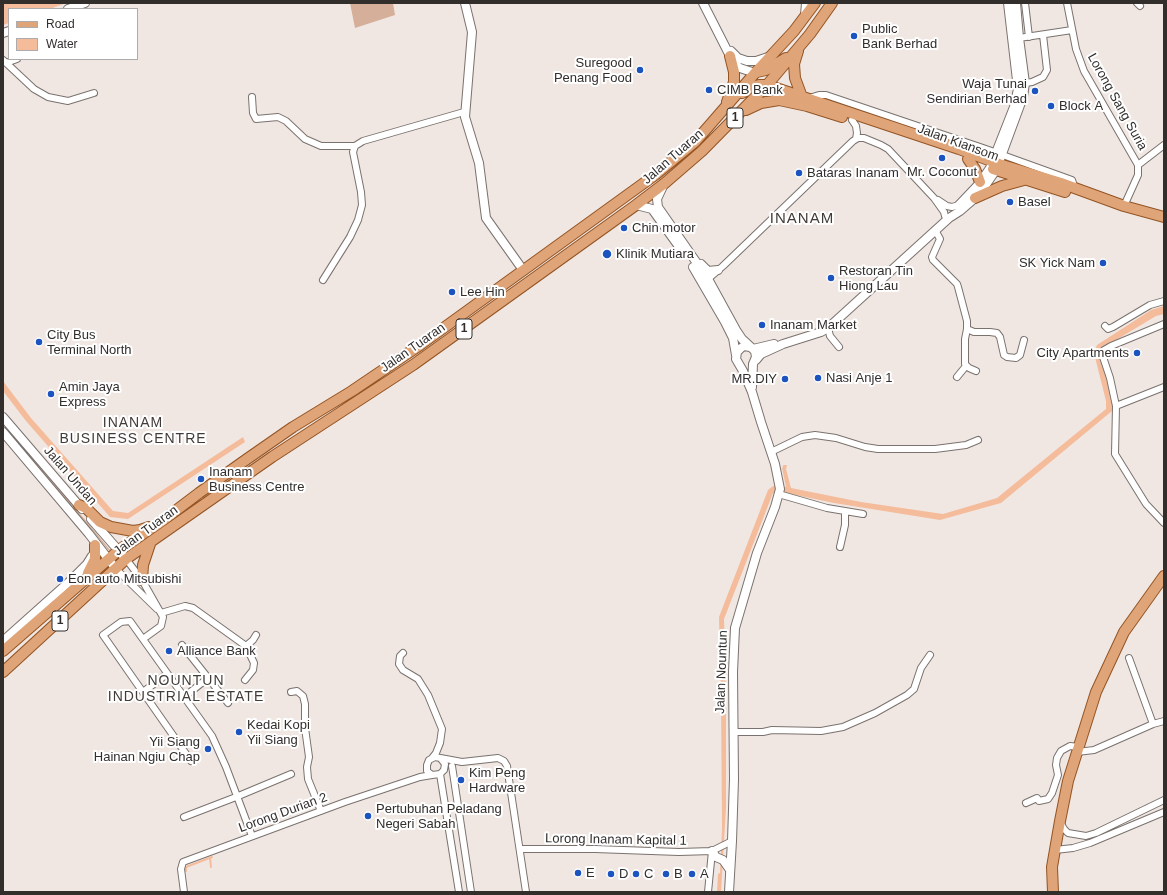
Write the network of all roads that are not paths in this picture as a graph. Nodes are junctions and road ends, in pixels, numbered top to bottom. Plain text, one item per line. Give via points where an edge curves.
1 (84, 3) edge
2 (466, 3) edge
3 (703, 3) edge
4 (805, 3) edge
5 (815, 3) edge
6 (832, 3) edge
7 (1008, 3) edge
8 (1016, 3) edge
9 (1025, 3) edge
10 (1067, 3) edge
11 (71, 8) edge
12 (804, 19) junction
13 (1072, 30) junction
14 (1043, 35) junction
15 (1029, 37) junction
16 (1019, 38) junction
17 (724, 45) junction
18 (798, 49) junction
19 (772, 55) junction
20 (730, 56) junction
21 (4, 61) edge
22 (755, 73) junction
23 (1025, 83) junction
24 (767, 85) junction
25 (94, 93) dead end
26 (252, 97) dead end
27 (805, 98) junction
28 (726, 108) junction
29 (742, 111) junction
30 (464, 112) junction
31 (852, 120) junction
32 (856, 139) junction
33 (1164, 145) edge
34 (355, 146) junction
35 (968, 159) junction
36 (996, 162) junction
37 (1138, 166) junction
38 (1026, 180) junction
39 (980, 182) junction
40 (665, 183) junction
41 (934, 198) junction
42 (975, 198) junction
43 (958, 205) junction
44 (636, 206) junction
45 (1124, 206) junction
46 (945, 216) junction
47 (1164, 217) edge
48 (1164, 223) edge
49 (935, 230) junction
50 (693, 257) junction
51 (721, 268) junction
52 (523, 270) junction
53 (708, 279) junction
54 (323, 280) dead end
55 (714, 289) junction
56 (1164, 301) edge
57 (725, 322) junction
58 (1164, 324) edge
59 (1105, 326) dead end
60 (828, 328) junction
61 (967, 329) junction
62 (1024, 340) dead end
63 (839, 347) dead end
64 (752, 348) junction
65 (736, 356) junction
66 (755, 360) junction
67 (739, 364) junction
68 (966, 366) junction
69 (976, 371) dead end
70 (958, 377) dead end
71 (1164, 387) edge
72 (752, 392) junction
73 (1116, 406) junction
74 (3, 417) edge
75 (3, 432) edge
76 (978, 440) dead end
77 (771, 452) junction
78 (779, 495) junction
79 (79, 505) junction
80 (845, 511) junction
81 (863, 514) dead end
82 (162, 521) junction
83 (1164, 522) edge
84 (89, 534) junction
85 (150, 544) junction
86 (96, 545) junction
87 (840, 547) dead end
88 (119, 550) junction
89 (108, 558) junction
90 (126, 559) junction
91 (116, 569) junction
92 (1164, 576) edge
93 (84, 580) junction
94 (142, 580) junction
95 (161, 613) junction
96 (256, 635) dead end
97 (143, 639) junction
98 (3, 641) edge
99 (182, 645) dead end
100 (246, 646) junction
101 (3, 651) edge
102 (403, 653) dead end
103 (930, 655) dead end
104 (1130, 658) dead end
105 (3, 672) edge
106 (167, 674) junction
107 (208, 678) junction
108 (245, 680) dead end
109 (143, 692) junction
110 (291, 692) dead end
111 (184, 696) junction
112 (228, 703) dead end
113 (1164, 721) edge
114 (1153, 724) junction
115 (733, 732) junction
116 (1078, 749) junction
117 (441, 759) junction
118 (430, 760) junction
119 (191, 761) dead end
120 (462, 762) junction
121 (452, 766) junction
122 (442, 772) junction
123 (291, 774) dead end
124 (432, 775) junction
125 (420, 777) junction
126 (236, 797) junction
127 (1164, 800) edge
128 (1026, 803) dead end
129 (321, 811) junction
130 (1164, 812) edge
131 (184, 817) dead end
132 (1060, 821) junction
133 (252, 836) junction
134 (732, 840) junction
135 (520, 849) junction
136 (1055, 850) junction
137 (712, 852) junction
138 (730, 871) junction
139 (184, 892) edge
140 (459, 892) edge
141 (471, 892) edge
142 (526, 892) edge
143 (708, 892) edge
144 (729, 892) edge
145 (1053, 892) edge

1 - 11 street
2 - 30 street via 472,32
3 - 17 street
4 - 12 street
5 - 12 main road, Jalan Tuaran / 1
6 - 18 main road, Jalan Tuaran / 1
7 - 36 street via 1018,89
8 - 16 street
9 - 15 street
10 - 13 street, Lorong Sang Suria
12 - 19 main road, Jalan Tuaran / 1
13 - 14 street
13 - 37 street, Lorong Sang Suria via 1084,71
14 - 15 street
14 - 23 street via 1047,70 1043,77
15 - 16 street
16 - 23 street
17 - 19 street via 738,58 747,61 756,61
17 - 20 street
18 - 22 main road via 779,63
18 - 24 main road, Jalan Tuaran / 1
18 - 27 main road via 794,64 795,78
19 - 22 main road, Jalan Tuaran / 1
20 - 22 street via 740,68
20 - 28 main road via 734,82
21 - 25 street via 34,90 48,97 68,101
22 - 28 main road, Jalan Tuaran / 1
23 - 36 street via 1022,103
24 - 27 main road, Jalan Kiansom
24 - 28 main road via 751,87
24 - 29 main road, Jalan Tuaran / 1
26 - 34 street via 253,114 256,119 278,117 305,139 321,146
27 - 36 main road, Jalan Kiansom
28 - 52 main road, Jalan Tuaran / 1 via 695,142 655,176
29 - 31 main road, Jalan Kiansom via 761,103 779,100
29 - 40 main road, Jalan Tuaran / 1
30 - 34 street via 363,141
30 - 52 street via 479,163 486,218
31 - 32 street via 857,132
31 - 35 main road, Jalan Kiansom
32 - 41 street via 864,138 885,147
32 - 51 street
33 - 37 street
34 - 54 street via 353,152 362,205 350,237
35 - 36 main road, Jalan Kiansom
35 - 39 main road
36 - 38 main road, Jalan Kiansom
36 - 39 street
36 - 42 street
36 - 45 main road, Jalan Kiansom
37 - 45 street, Lorong Sang Suria via 1138,174
38 - 42 main road via 1002,186
38 - 48 main road, Jalan Kiansom
39 - 43 street
40 - 44 main road, Jalan Tuaran / 1
40 - 50 street, Jalan Nountun via 657,204
41 - 43 street via 947,206
41 - 46 street
42 - 49 street
43 - 46 street
44 - 57 street, Jalan Nountun via 652,209 698,274
44 - 85 main road, Jalan Tuaran / 1 via 414,364 237,481
45 - 47 main road, Jalan Kiansom
46 - 64 street via 822,329 782,342
49 - 60 street
49 - 61 street via 940,239 932,257 957,284 968,322
50 - 51 street via 708,271
50 - 53 street, Jalan Nountun
51 - 53 street
51 - 55 street
52 - 82 main road, Jalan Tuaran / 1 via 397,361 293,427
53 - 55 street, Jalan Nountun
53 - 57 street
55 - 64 street, Jalan Nountun via 736,330
56 - 59 street via 1150,305 1113,327 1108,329
57 - 65 street, Jalan Nountun via 733,338
58 - 73 street via 1104,350 1102,354
60 - 63 street via 830,336
60 - 66 street via 783,344 761,354
61 - 62 street via 974,332 997,333 1007,357 1016,358 1020,355
61 - 68 street via 964,339
64 - 65 street via 744,346
64 - 66 street, Jalan Nountun via 756,354
65 - 67 street, Jalan Nountun
66 - 67 street via 748,366
66 - 72 street, Jalan Nountun
67 - 72 street, Jalan Nountun
68 - 69 street
68 - 70 street
71 - 73 street
72 - 77 street, Jalan Nountun
73 - 83 street via 1115,454 1146,504
74 - 79 street, Jalan Undan
75 - 84 street, Jalan Undan
76 - 77 street via 966,445 935,449 878,450 815,435 802,437
77 - 78 street, Jalan Nountun via 779,484
78 - 80 street
78 - 115 street, Jalan Nountun via 757,553 735,628
79 - 82 main road via 86,508 100,522 133,531
79 - 88 street, Jalan Undan
80 - 81 street
80 - 87 street
82 - 88 main road, Jalan Tuaran / 1
84 - 86 street
84 - 89 street, Jalan Undan
85 - 90 main road, Jalan Tuaran / 1
85 - 94 main road via 143,565
86 - 93 main road via 94,562
86 - 98 street via 87,564
88 - 89 main road, Jalan Tuaran / 1
88 - 90 street, Jalan Undan
89 - 91 street, Jalan Undan
89 - 93 main road, Jalan Tuaran / 1
90 - 91 main road, Jalan Tuaran / 1
90 - 94 street
91 - 95 street
91 - 105 main road, Jalan Tuaran / 1
92 - 116 main road via 1120,639 1096,692
93 - 101 main road, Jalan Tuaran / 1
94 - 95 street
95 - 97 street via 161,626
95 - 100 street via 185,606 194,608
96 - 100 street
97 - 106 street
97 - 109 street via 130,621 121,622 103,635
99 - 107 street
100 - 108 street via 254,663 253,670
102 - 118 street via 399,664 402,670 418,679 428,695 442,729 440,743
103 - 115 street via 921,668 914,689 907,695 843,727 826,730
104 - 114 street
106 - 109 street
106 - 111 street
107 - 111 street
107 - 112 street
109 - 119 street
110 - 129 street via 297,691 303,696 309,757 308,779
111 - 126 street via 212,736
113 - 114 street
114 - 116 street via 1094,750
115 - 134 street, Jalan Nountun
116 - 128 street via 1070,746 1061,751 1056,765 1058,775 1048,798 1037,798
116 - 132 main road
117 - 118 street via 435,757
117 - 120 street
117 - 122 street via 444,764
118 - 124 street via 426,768
118 - 125 street
120 - 121 street
120 - 135 street via 498,758 504,761 507,766
121 - 122 street
121 - 141 street
122 - 124 street
122 - 140 street
123 - 126 street
124 - 125 street, Lorong Durian 2
125 - 129 street, Lorong Durian 2
126 - 131 street
126 - 133 street
127 - 132 street via 1086,836 1068,833
129 - 133 street, Lorong Durian 2
130 - 136 street via 1090,843
132 - 136 main road
133 - 139 street, Lorong Durian 2 via 183,862 180,869
134 - 137 street
134 - 138 street, Jalan Nountun
135 - 137 street, Lorong Inanam Kapital 1
135 - 142 street
136 - 145 main road via 1052,867
137 - 138 street via 723,860
137 - 143 street
138 - 144 street, Jalan Nountun

